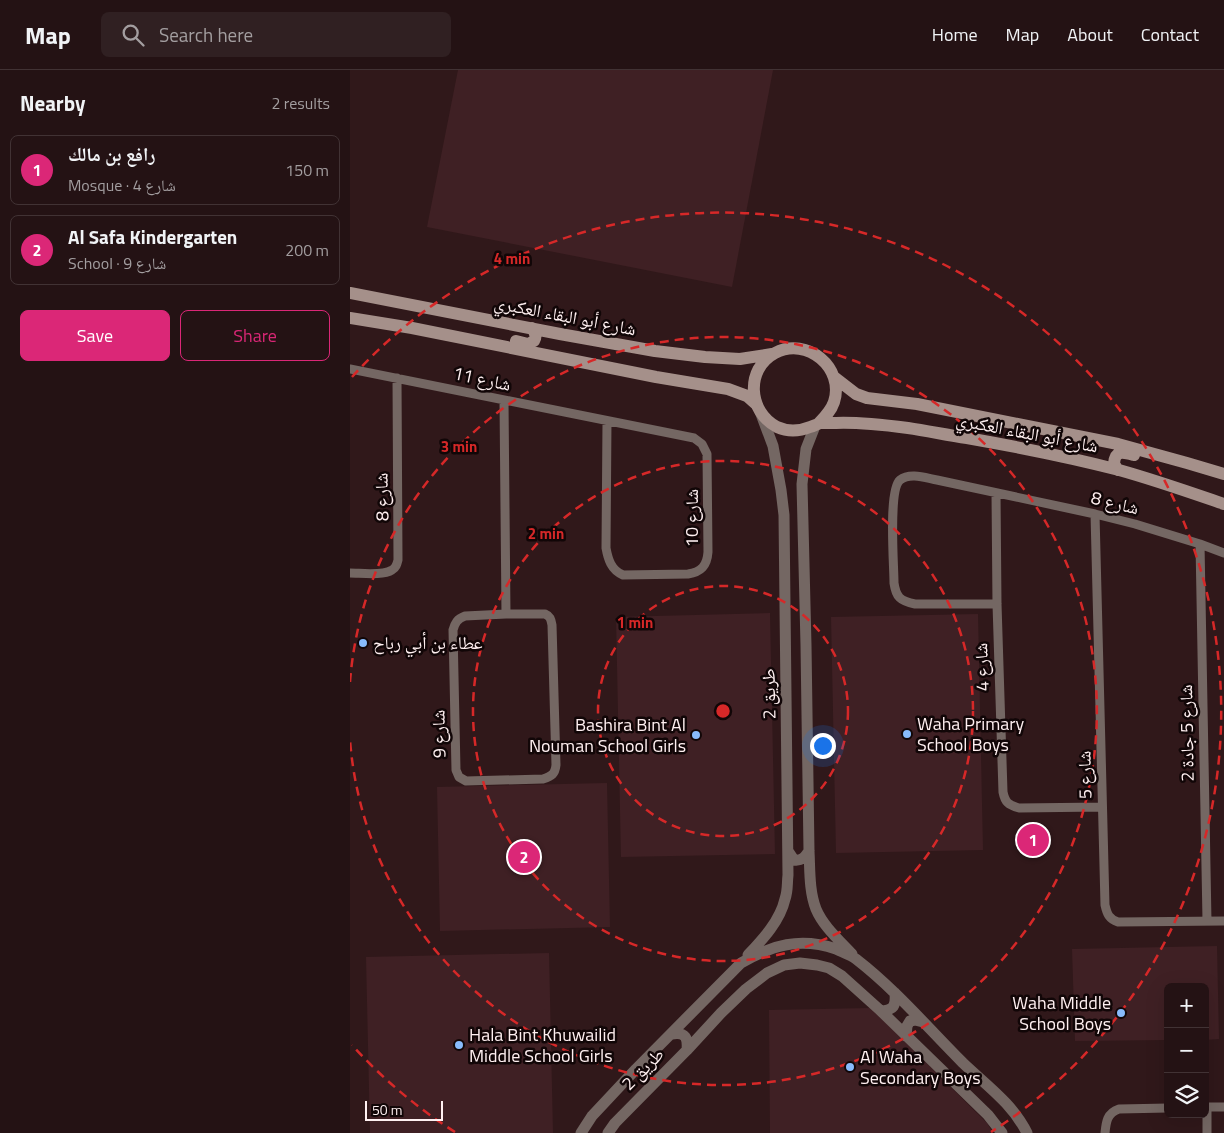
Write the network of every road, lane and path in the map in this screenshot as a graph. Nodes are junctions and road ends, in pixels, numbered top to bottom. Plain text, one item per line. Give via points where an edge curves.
1 (350, 293) edge
2 (350, 318) edge
3 (412, 328) junction
4 (532, 328) junction
5 (774, 353) junction
6 (350, 369) edge
7 (834, 377) junction
8 (396, 378) junction
9 (504, 401) junction
10 (758, 408) junction
11 (607, 421) junction
12 (817, 425) junction
13 (1194, 465) junction
14 (1118, 470) junction
15 (1224, 474) edge
16 (996, 493) junction
17 (1224, 504) edge
18 (1096, 514) junction
19 (1200, 544) junction
20 (1224, 553) edge
21 (350, 573) edge
22 (997, 604) junction
23 (506, 614) junction
24 (786, 645) junction
25 (806, 645) junction
26 (1102, 807) junction
27 (788, 851) junction
28 (809, 851) junction
29 (1207, 921) junction
30 (1224, 921) edge
31 (855, 958) junction
32 (741, 963) junction
33 (895, 993) junction
34 (705, 998) junction
35 (881, 1011) junction
36 (721, 1013) junction
37 (923, 1022) junction
38 (672, 1034) junction
39 (906, 1036) junction
40 (688, 1050) junction
41 (1224, 1106) edge
42 (1209, 1107) edge
43 (1164, 1108) edge
44 (1207, 1118) edge
45 (581, 1133) edge
46 (608, 1133) edge
47 (1002, 1133) edge
48 (1027, 1133) edge
49 (1105, 1133) edge
50 (1208, 1133) edge

1 - 4 main road, شارع أبو البقاء العكبري
2 - 3 main road
3 - 4 main road via 433,325 528,344 536,338
3 - 10 main road via 728,389 747,396
4 - 5 main road, شارع أبو البقاء العكبري via 705,357 740,359
5 - 7 main road via 796,348 817,354
5 - 10 main road via 765,360 754,381
6 - 8 street, شارع 11
7 - 12 main road via 834,403
7 - 13 main road, شارع أبو البقاء العكبري via 856,394 867,398 917,404 1118,444
8 - 9 street, شارع 11
8 - 21 street, شارع 8 via 398,560 396,567 386,573
9 - 11 street, شارع 11
9 - 23 street
10 - 12 main road via 779,428 791,431
10 - 24 street, طريق 2 via 773,446 784,515
11 - 11 street, شارع 10 via 694,438 702,444 707,454 708,552 706,563 700,570 688,574 623,575 611,565 606,548
12 - 14 main road, شارع أبو البقاء العكبري via 848,423 909,428
12 - 25 street, طريق 2 via 806,449 802,484
13 - 14 main road via 1180,467 1123,452 1114,458
13 - 15 main road, شارع أبو البقاء العكبري
14 - 17 main road, شارع أبو البقاء العكبري
16 - 18 street, شارع 8
16 - 22 street, شارع 4
16 - 22 street, شارع 8 via 912,476 901,479 896,485 892,510 894,583 898,597 915,604
18 - 19 street, شارع 8
18 - 26 street, شارع 5
19 - 20 street, شارع 8
19 - 29 street, شارع 5 جادة 2
22 - 26 street, شارع 4 via 1002,792 1006,803 1019,808
23 - 23 street, شارع 9 via 545,614 551,619 555,770 554,774 543,779 466,781 456,770 453,630 457,620 465,616
24 - 25 street via 794,637 801,638
24 - 27 street, طريق 2
25 - 28 street, طريق 2
26 - 29 street, شارع 5 via 1108,916 1118,922
27 - 28 street via 794,860 805,857
27 - 32 street, طريق 2 via 787,891 782,908 768,933
28 - 31 street, طريق 2 via 810,884 816,909
29 - 30 street, شارع 5
31 - 32 street, طريق 2 via 821,945 795,943 774,947
31 - 33 street, طريق 2
32 - 34 street, طريق 2
33 - 35 street via 893,1006
33 - 37 street, طريق 2
34 - 36 street via 704,1010 708,1015
34 - 38 street, طريق 2
35 - 36 street, طريق 2 via 829,968 800,963 784,965 767,973
35 - 39 street, طريق 2
36 - 40 street, طريق 2
37 - 39 street via 910,1021
37 - 48 street, طريق 2 via 1010,1106
38 - 40 street via 683,1034
38 - 45 street, طريق 2 via 592,1116
39 - 47 street, طريق 2 via 988,1115
40 - 46 street, طريق 2 via 615,1122
41 - 42 street
43 - 49 street via 1113,1111
44 - 50 street

